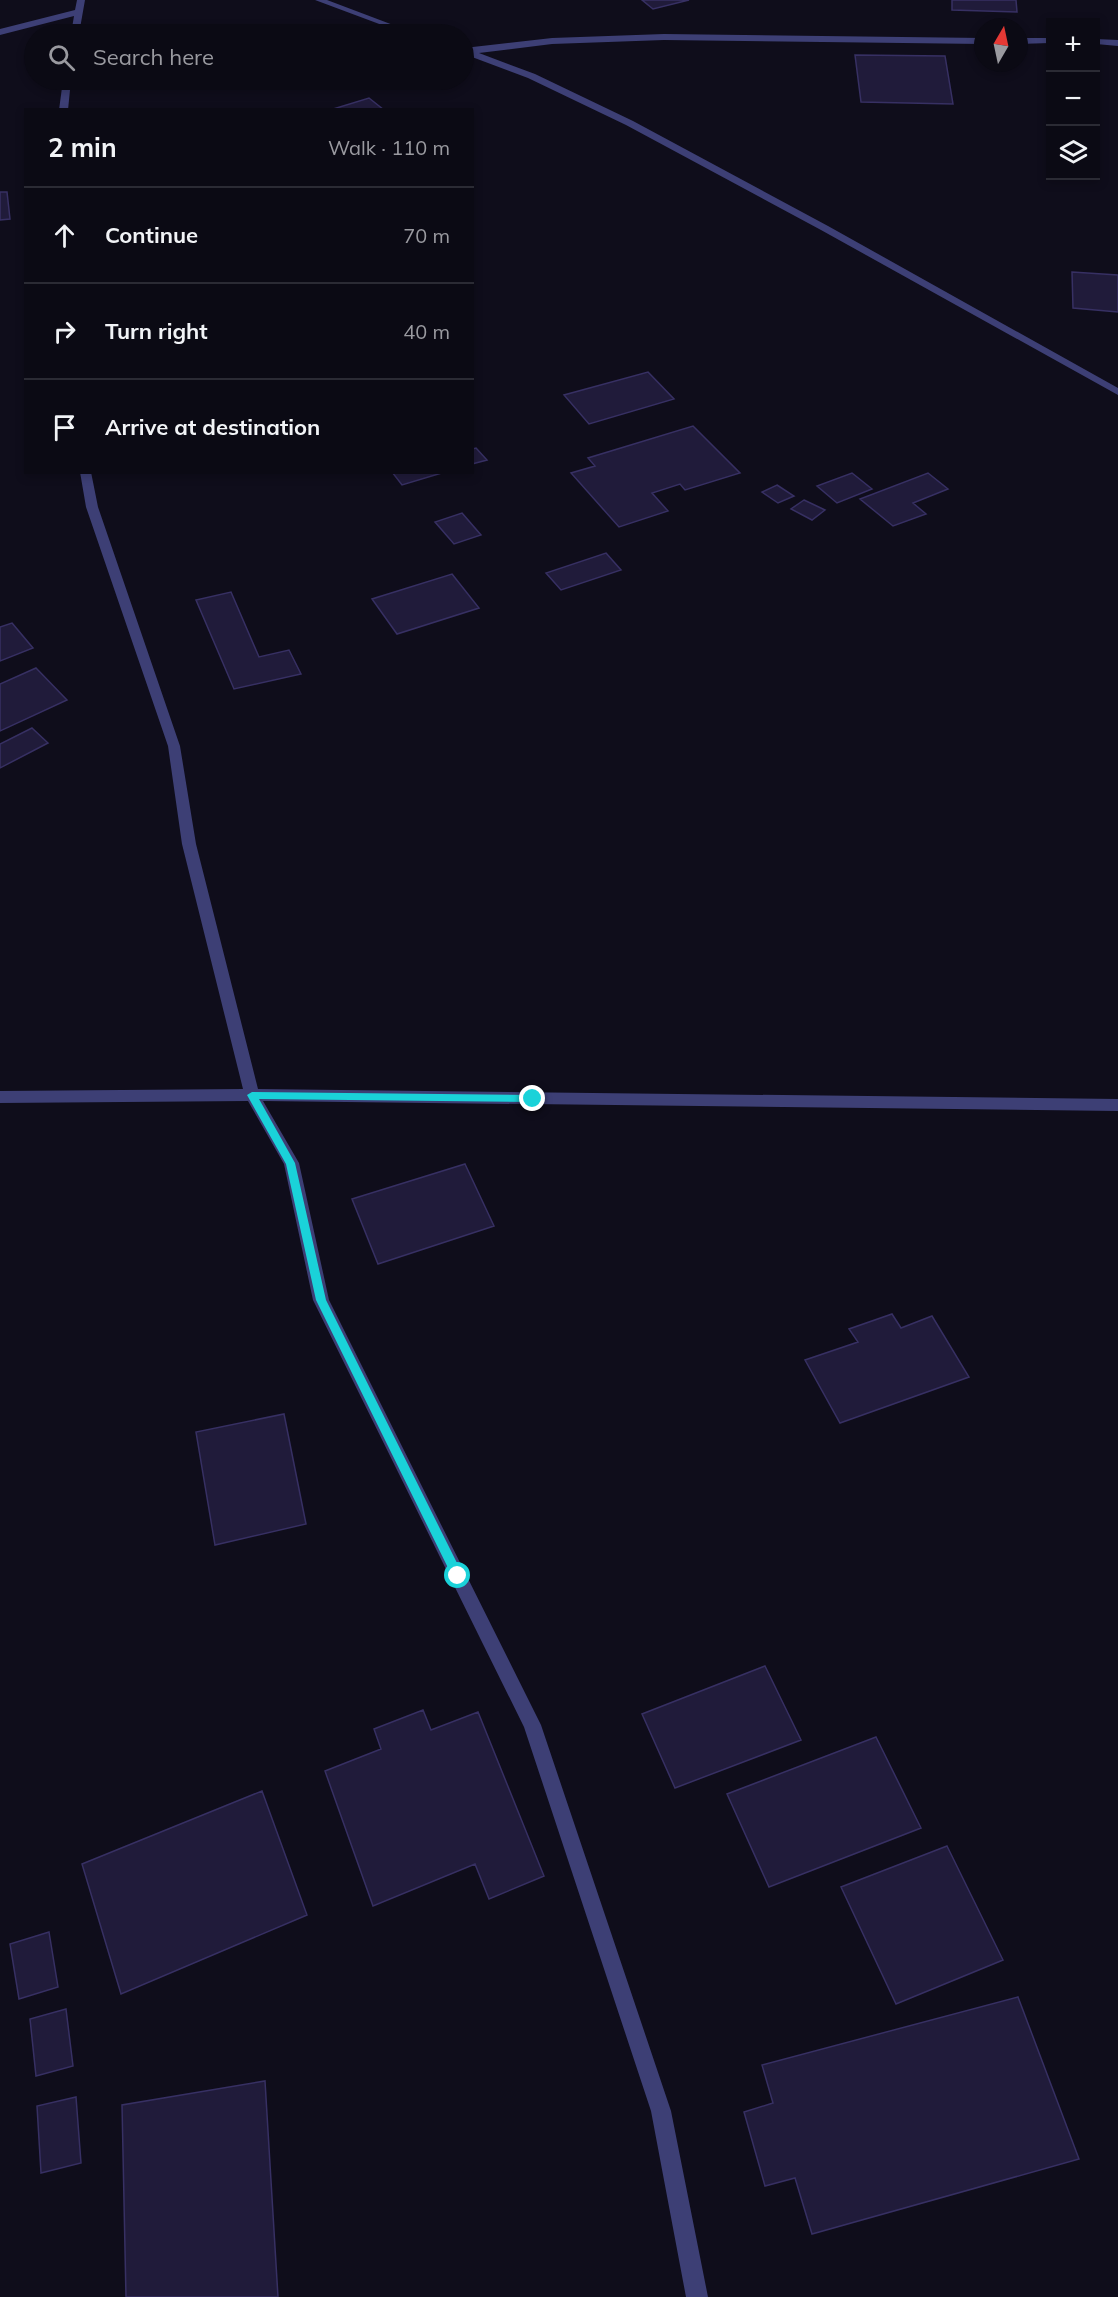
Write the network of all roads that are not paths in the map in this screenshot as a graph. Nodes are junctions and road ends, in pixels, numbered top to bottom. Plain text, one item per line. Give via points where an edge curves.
1 (81, 0) edge
2 (319, 0) edge
3 (78, 12) junction
4 (31, 24) edge
5 (76, 24) edge
6 (385, 24) edge
7 (24, 26) edge
8 (0, 32) edge
9 (974, 41) edge
10 (1028, 41) edge
11 (1046, 41) edge
12 (1100, 42) edge
13 (1118, 43) edge
14 (474, 51) edge
15 (474, 55) edge
16 (66, 90) edge
17 (63, 108) edge
18 (1118, 392) edge
19 (85, 474) edge
20 (252, 1095) junction
21 (0, 1097) edge
22 (1118, 1105) edge
23 (697, 2297) edge

1 - 3 street
2 - 6 street
3 - 4 street
3 - 5 street
7 - 8 street
9 - 14 street via 664,37 552,40
10 - 11 street
12 - 13 street
15 - 18 street via 567,93 710,166
16 - 17 street
19 - 20 street via 92,507 174,746 189,844
20 - 21 street
20 - 22 street
20 - 23 street via 291,1163 321,1300 532,1725 661,2111

